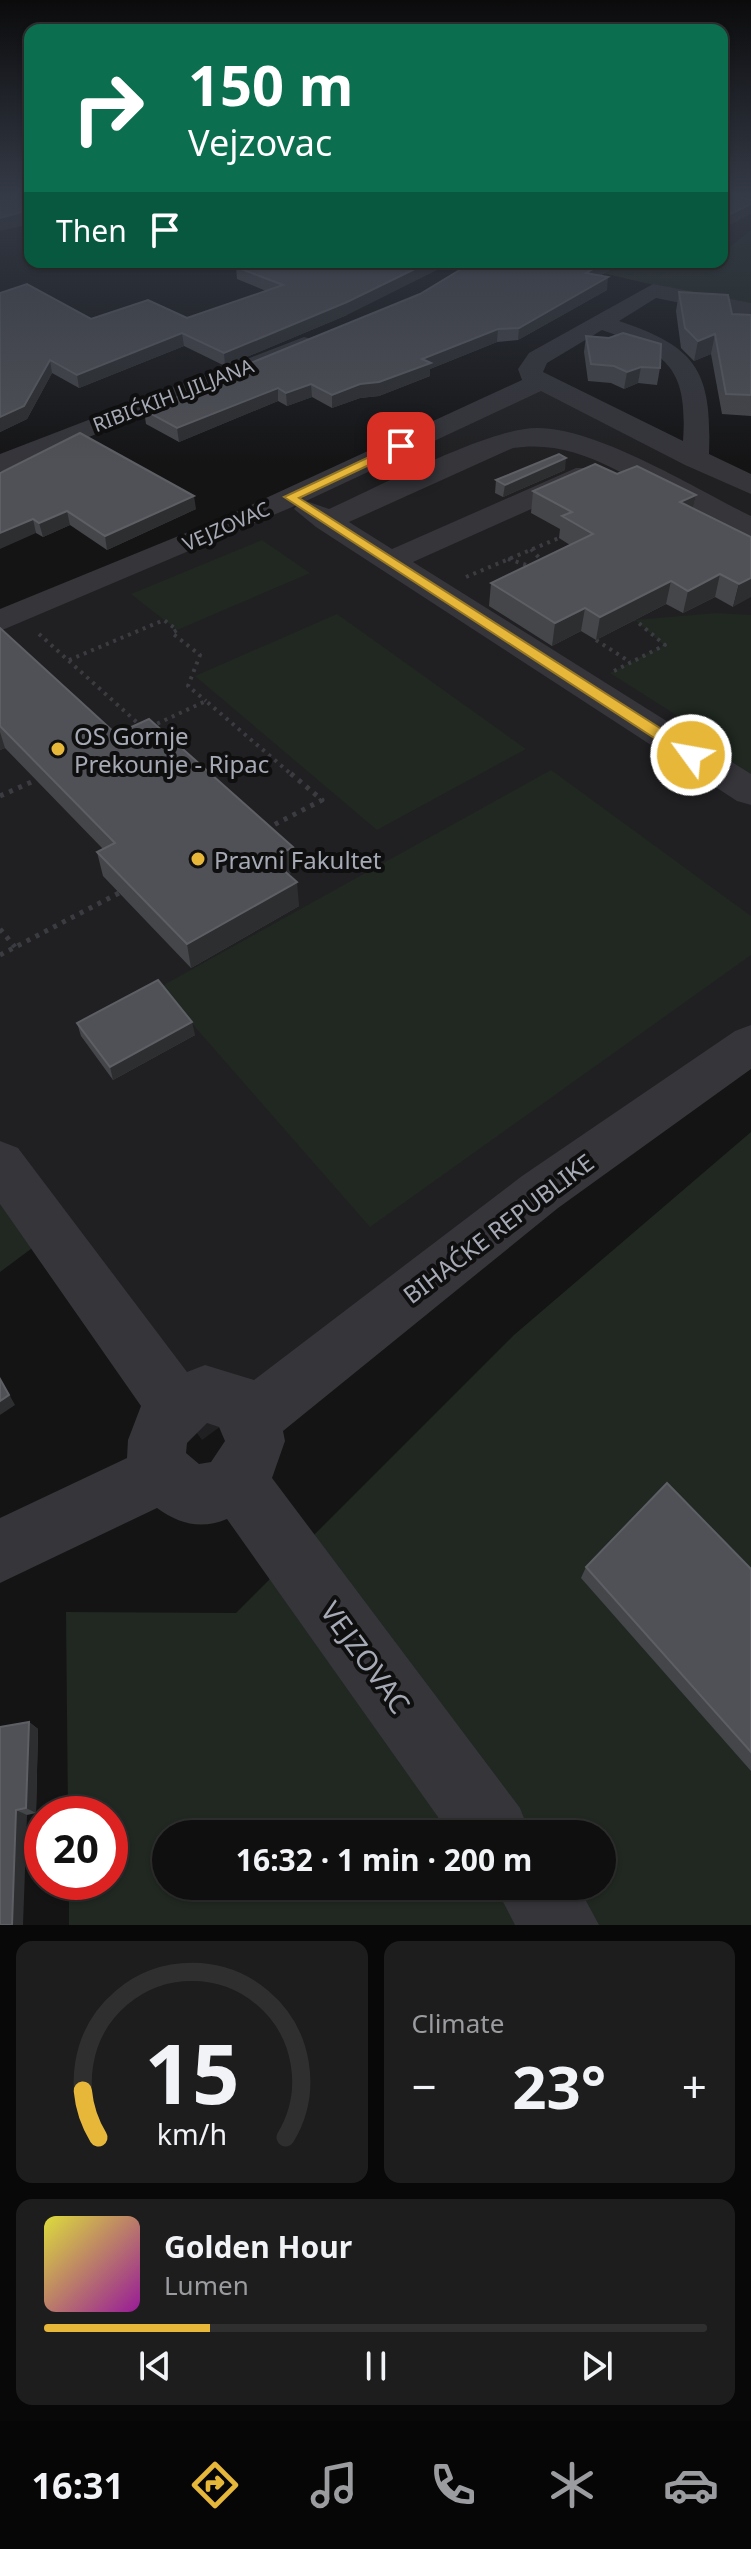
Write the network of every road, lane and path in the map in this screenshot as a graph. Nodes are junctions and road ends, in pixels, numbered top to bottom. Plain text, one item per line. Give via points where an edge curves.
1 (751, 310) edge
2 (600, 322) junction
3 (321, 337) edge
4 (541, 381) junction
5 (695, 459) junction
6 (616, 461) junction
7 (0, 464) edge
8 (644, 475) junction
9 (751, 485) edge
10 (290, 497) junction
11 (517, 505) junction
12 (326, 521) junction
13 (751, 528) edge
14 (559, 538) dead end
15 (531, 549) junction
16 (508, 559) junction
17 (390, 561) junction
18 (546, 565) edge
19 (538, 568) edge
20 (435, 590) junction
21 (8, 618) edge
22 (635, 620) edge
23 (596, 640) edge
24 (69, 660) junction
25 (631, 662) junction
26 (585, 687) junction
27 (206, 701) junction
28 (145, 729) junction
29 (133, 735) edge
30 (36, 780) edge
31 (751, 792) edge
32 (0, 796) edge
33 (255, 835) edge
34 (119, 893) edge
35 (0, 929) edge
36 (15, 947) junction
37 (0, 955) edge
38 (751, 1044) edge
39 (0, 1163) edge
40 (177, 1407) junction
41 (251, 1419) junction
42 (163, 1473) junction
43 (237, 1481) junction
44 (0, 1551) edge
45 (484, 1820) edge
46 (542, 1900) edge
47 (561, 1925) edge

1 - 2 street via 653,291
2 - 4 street via 532,363 532,376
2 - 5 street via 682,358 699,418
3 - 7 street, RIBIĆKIH LJILJANA
4 - 5 street
4 - 10 street, VEJZOVAC
5 - 9 street
6 - 8 street
6 - 11 street
6 - 12 street via 580,443 522,437
8 - 11 street via 544,515
8 - 13 street
10 - 12 street
10 - 21 street, VEJZOVAC
11 - 17 street
12 - 17 street
14 - 15 path
15 - 16 path
15 - 18 path
16 - 19 path
16 - 20 path
17 - 20 street
20 - 26 street
21 - 24 path
22 - 25 path via 665,645
23 - 25 path
24 - 27 path via 164,620 200,655 188,686
24 - 28 path
25 - 26 path
26 - 31 street
27 - 28 path
27 - 33 path via 322,800
28 - 29 path
30 - 32 path
34 - 36 path
35 - 36 path
36 - 37 path
38 - 41 street, BIHAĆKE REPUBLIKE via 540,1192
39 - 40 street
40 - 41 street via 205,1394 219,1395
40 - 42 street via 160,1430 157,1445
41 - 43 street via 254,1451
42 - 43 street via 188,1493 205,1495
42 - 44 street
43 - 45 street, VEJZOVAC
46 - 47 street

